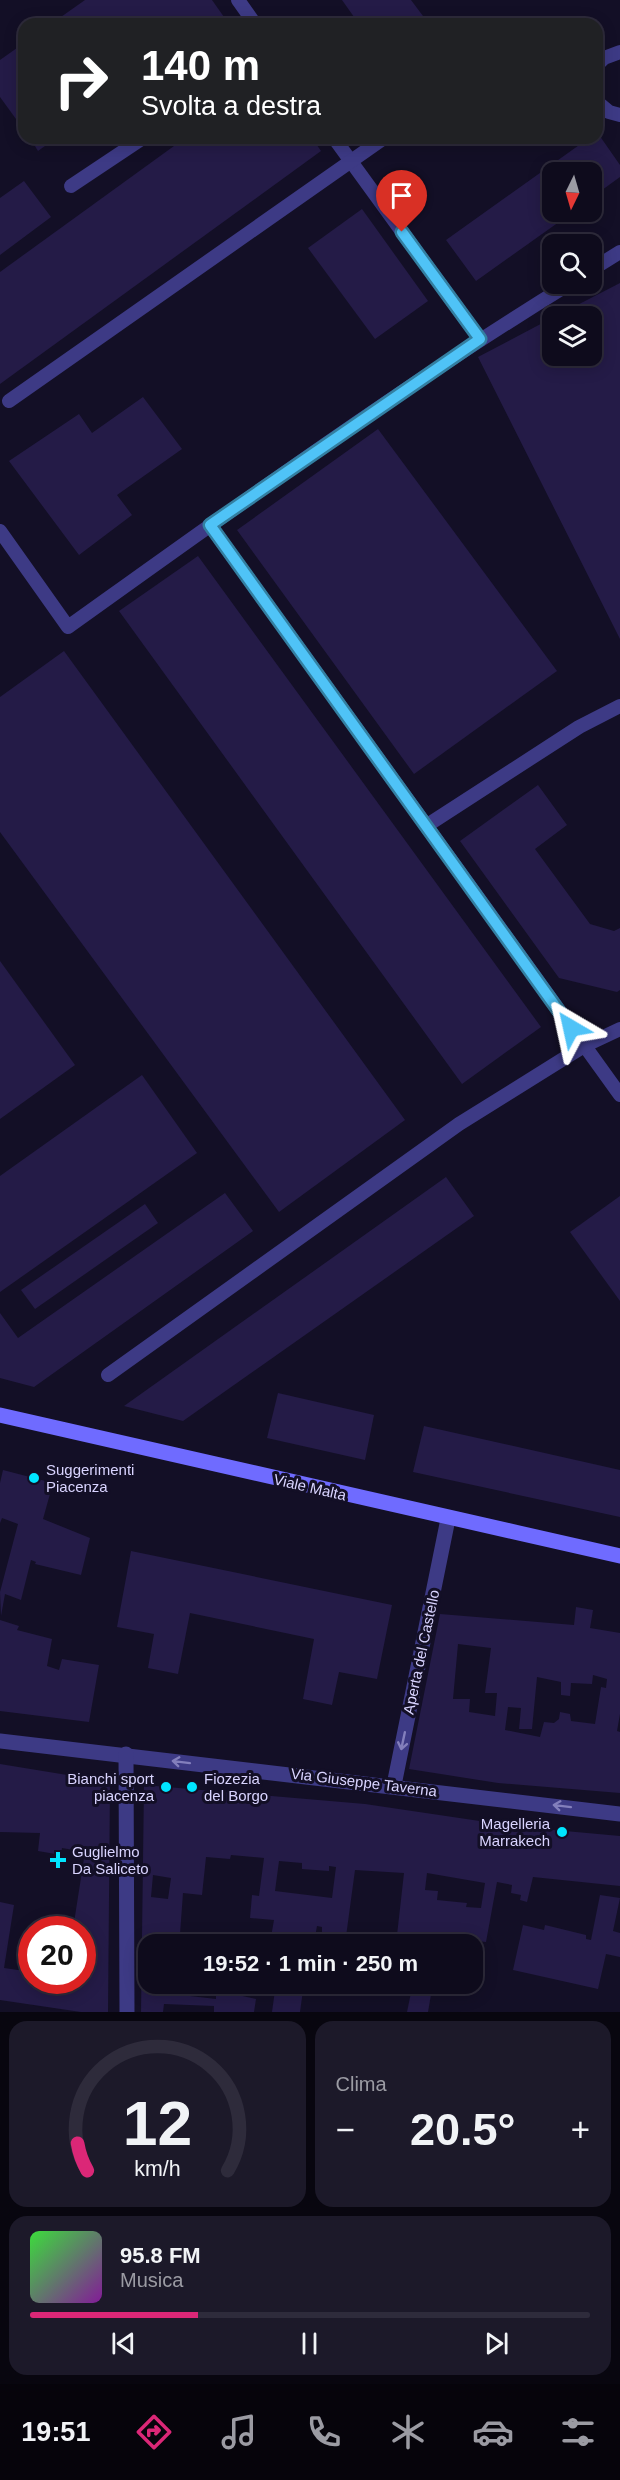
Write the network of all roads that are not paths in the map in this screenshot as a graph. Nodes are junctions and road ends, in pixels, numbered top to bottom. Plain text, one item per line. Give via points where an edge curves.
1 (238, 0) edge
2 (251, 18) edge
3 (620, 52) edge
4 (603, 59) edge
5 (603, 107) edge
6 (620, 116) edge
7 (134, 144) edge
8 (338, 144) edge
9 (376, 144) edge
10 (350, 162) junction
11 (71, 186) dead end
12 (620, 252) edge
13 (602, 263) edge
14 (553, 294) edge
15 (480, 339) junction
16 (9, 401) dead end
17 (210, 525) junction
18 (0, 531) edge
19 (620, 706) edge
20 (426, 826) junction
21 (620, 1029) edge
22 (584, 1046) junction
23 (620, 1095) edge
24 (108, 1375) dead end
25 (0, 1414) edge
26 (448, 1519) junction
27 (620, 1556) edge
28 (0, 1741) edge
29 (126, 1754) junction
30 (394, 1785) junction
31 (620, 1814) edge
32 (127, 2012) edge

1 - 2 lane
3 - 4 lane
5 - 6 lane
7 - 11 lane
8 - 10 lane
9 - 10 lane
10 - 15 lane
10 - 16 lane
12 - 13 lane
14 - 15 lane
15 - 17 lane
17 - 18 lane via 68,627
17 - 20 lane
19 - 20 lane via 579,727
20 - 22 lane
21 - 22 lane
22 - 23 lane
22 - 24 lane via 459,1124
25 - 26 street, Viale Malta
26 - 27 street, Viale Malta
26 -> 30 street, Aperta del Castello
28 - 29 street, Via Giuseppe Taverna
30 -> 29 street, Via Giuseppe Taverna
29 - 32 street
31 -> 30 street, Via Giuseppe Taverna

